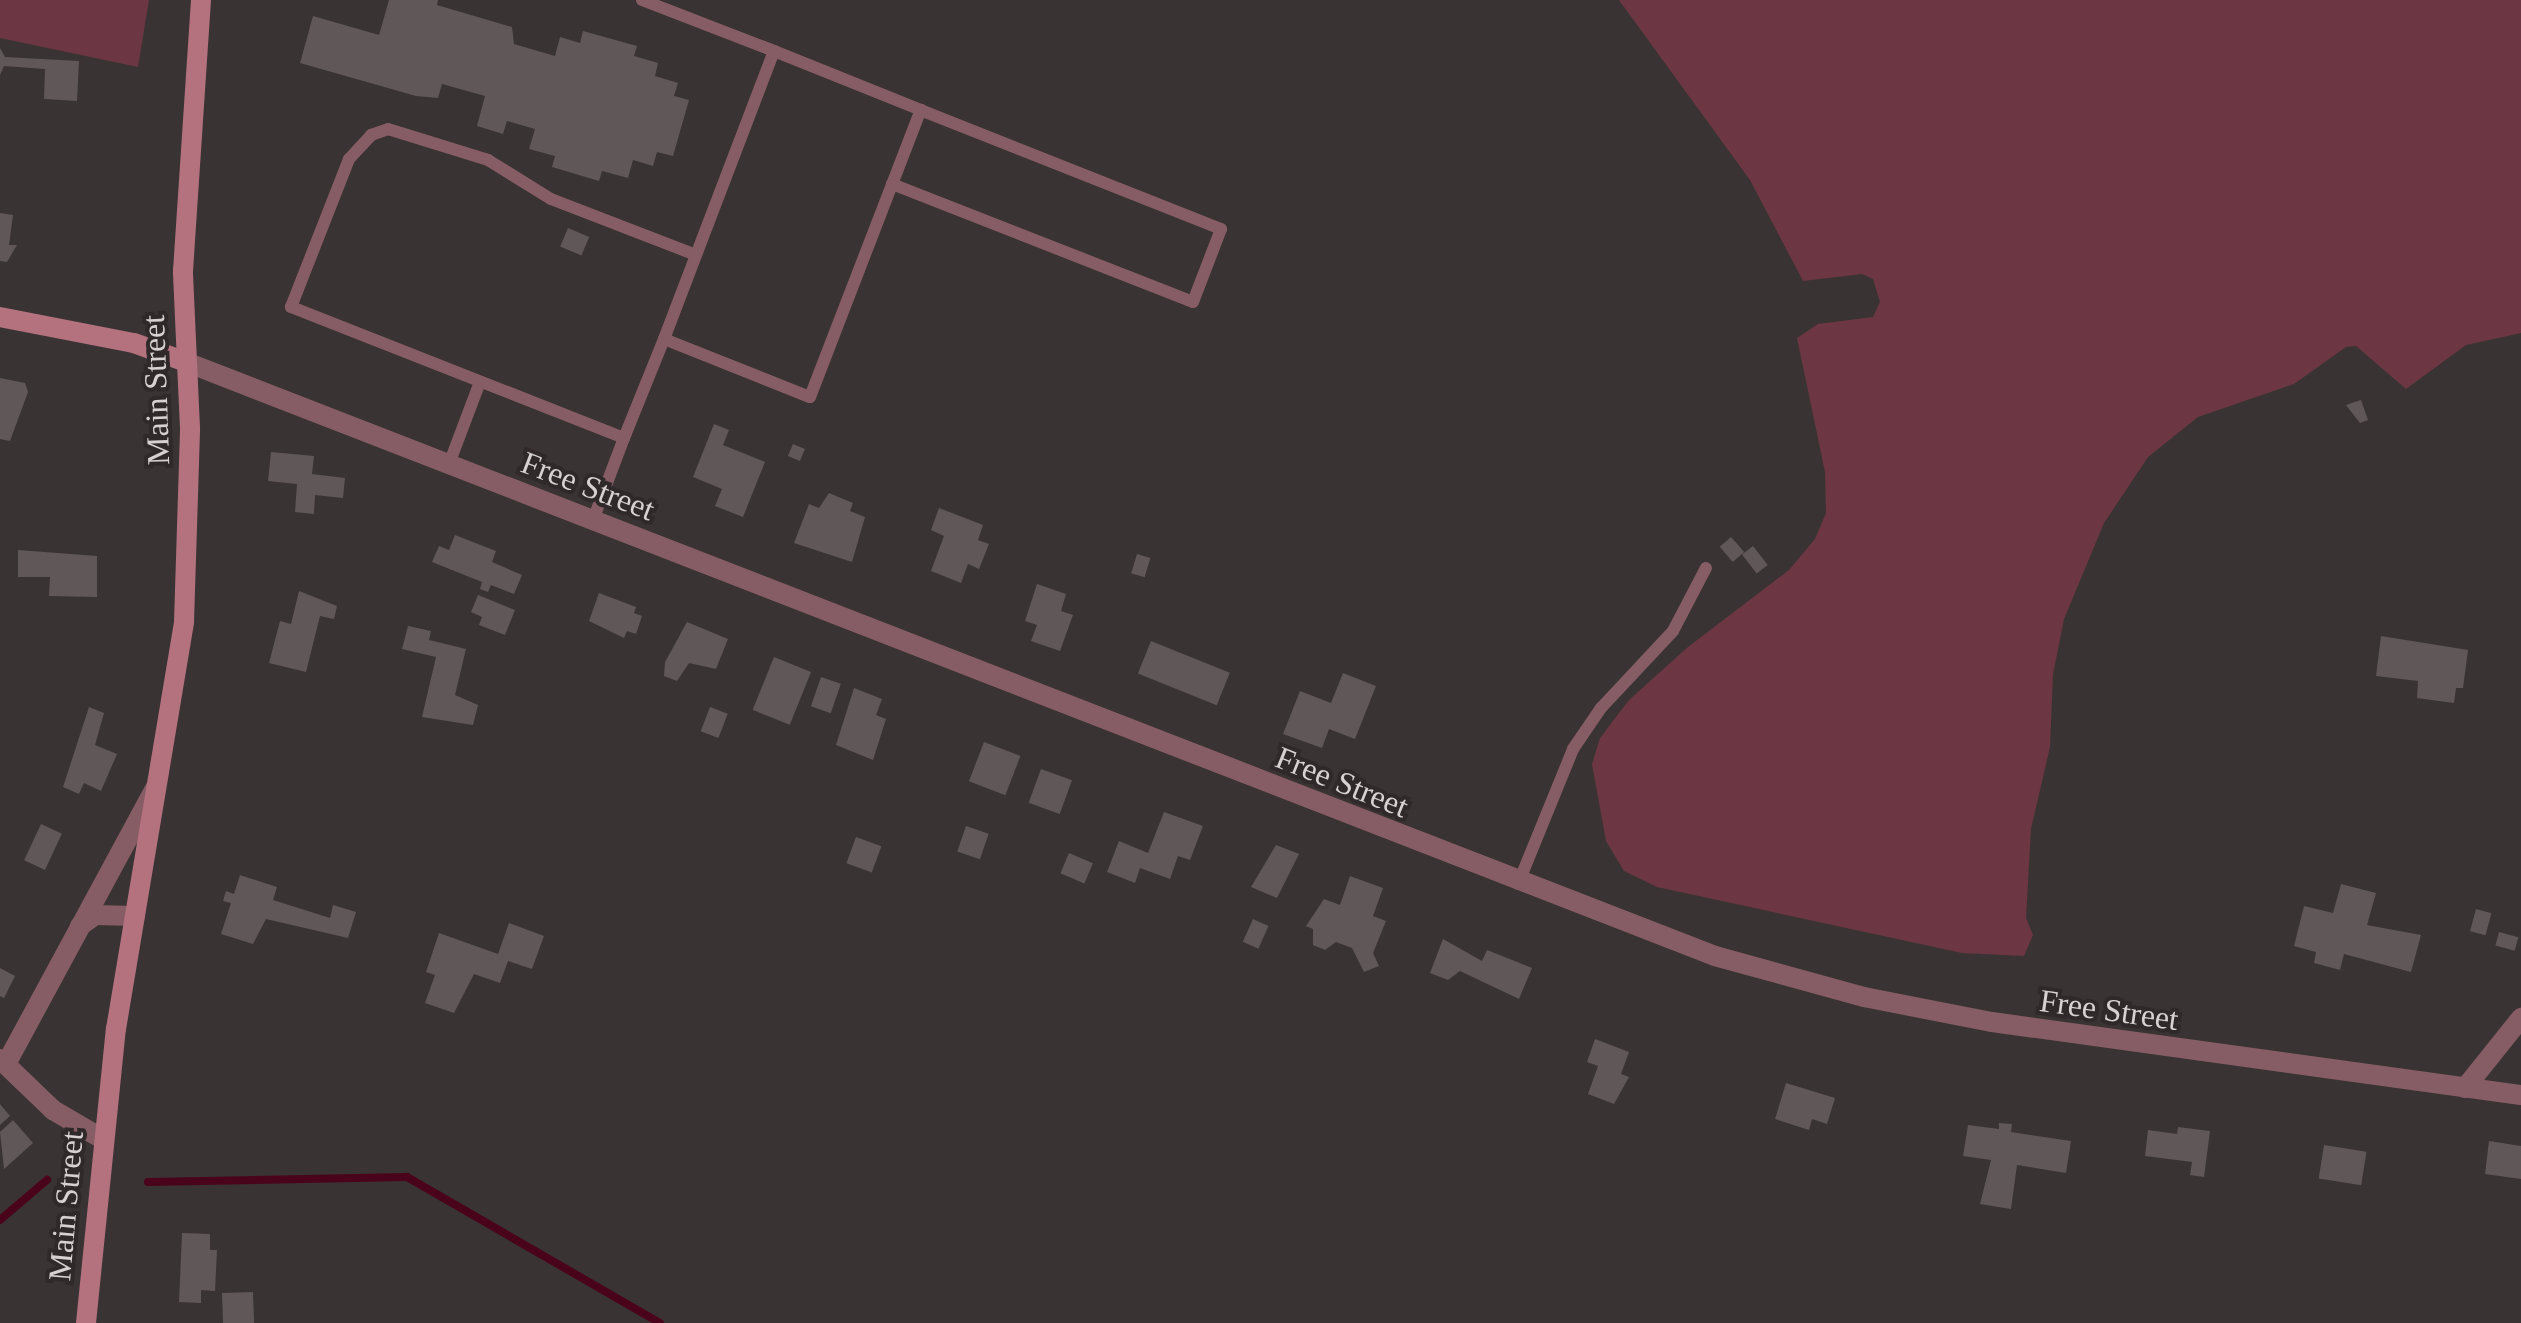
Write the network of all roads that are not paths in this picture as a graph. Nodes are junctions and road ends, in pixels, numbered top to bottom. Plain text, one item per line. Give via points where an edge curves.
1 (201, 0) edge
2 (642, 0) edge
3 (774, 51) junction
4 (921, 110) junction
5 (892, 184) junction
6 (696, 254) junction
7 (0, 317) edge
8 (664, 339) junction
9 (186, 362) junction
10 (480, 382) junction
11 (624, 438) junction
12 (449, 464) junction
13 (593, 520) junction
14 (1706, 568) dead end
15 (162, 776) junction
16 (1518, 884) junction
17 (135, 916) junction
18 (80, 926) junction
19 (2521, 1018) edge
20 (3, 1062) edge
21 (2465, 1088) junction
22 (2521, 1096) edge
23 (101, 1138) junction
24 (86, 1323) edge

1 - 9 main road, Main Street via 189,129
2 - 3 lane
3 - 4 lane
3 - 6 lane
4 - 5 lane
4 - 5 lane via 1221,229 1193,302
5 - 8 lane via 810,396
6 - 8 lane
6 - 10 lane via 550,199 488,160 408,130 371,135 349,158 291,308
7 - 9 main road via 134,343
8 - 11 lane
9 - 12 street, Free Street
9 - 15 main road, Main Street via 184,622
10 - 11 lane
10 - 12 lane
11 - 13 lane
12 - 13 street, Free Street
13 - 16 street, Free Street
14 - 16 lane via 1672,631 1573,749
15 - 17 main road, Main Street
15 - 18 street, Main Street
16 - 21 street, Free Street via 1715,956 1864,997 2078,1037
17 - 18 street via 95,915
17 - 23 main road, Main Street
18 - 20 street, Main Street
19 - 21 street
20 - 23 street via 53,1110
21 - 22 street, Free Street
23 - 24 main road, Main Street

